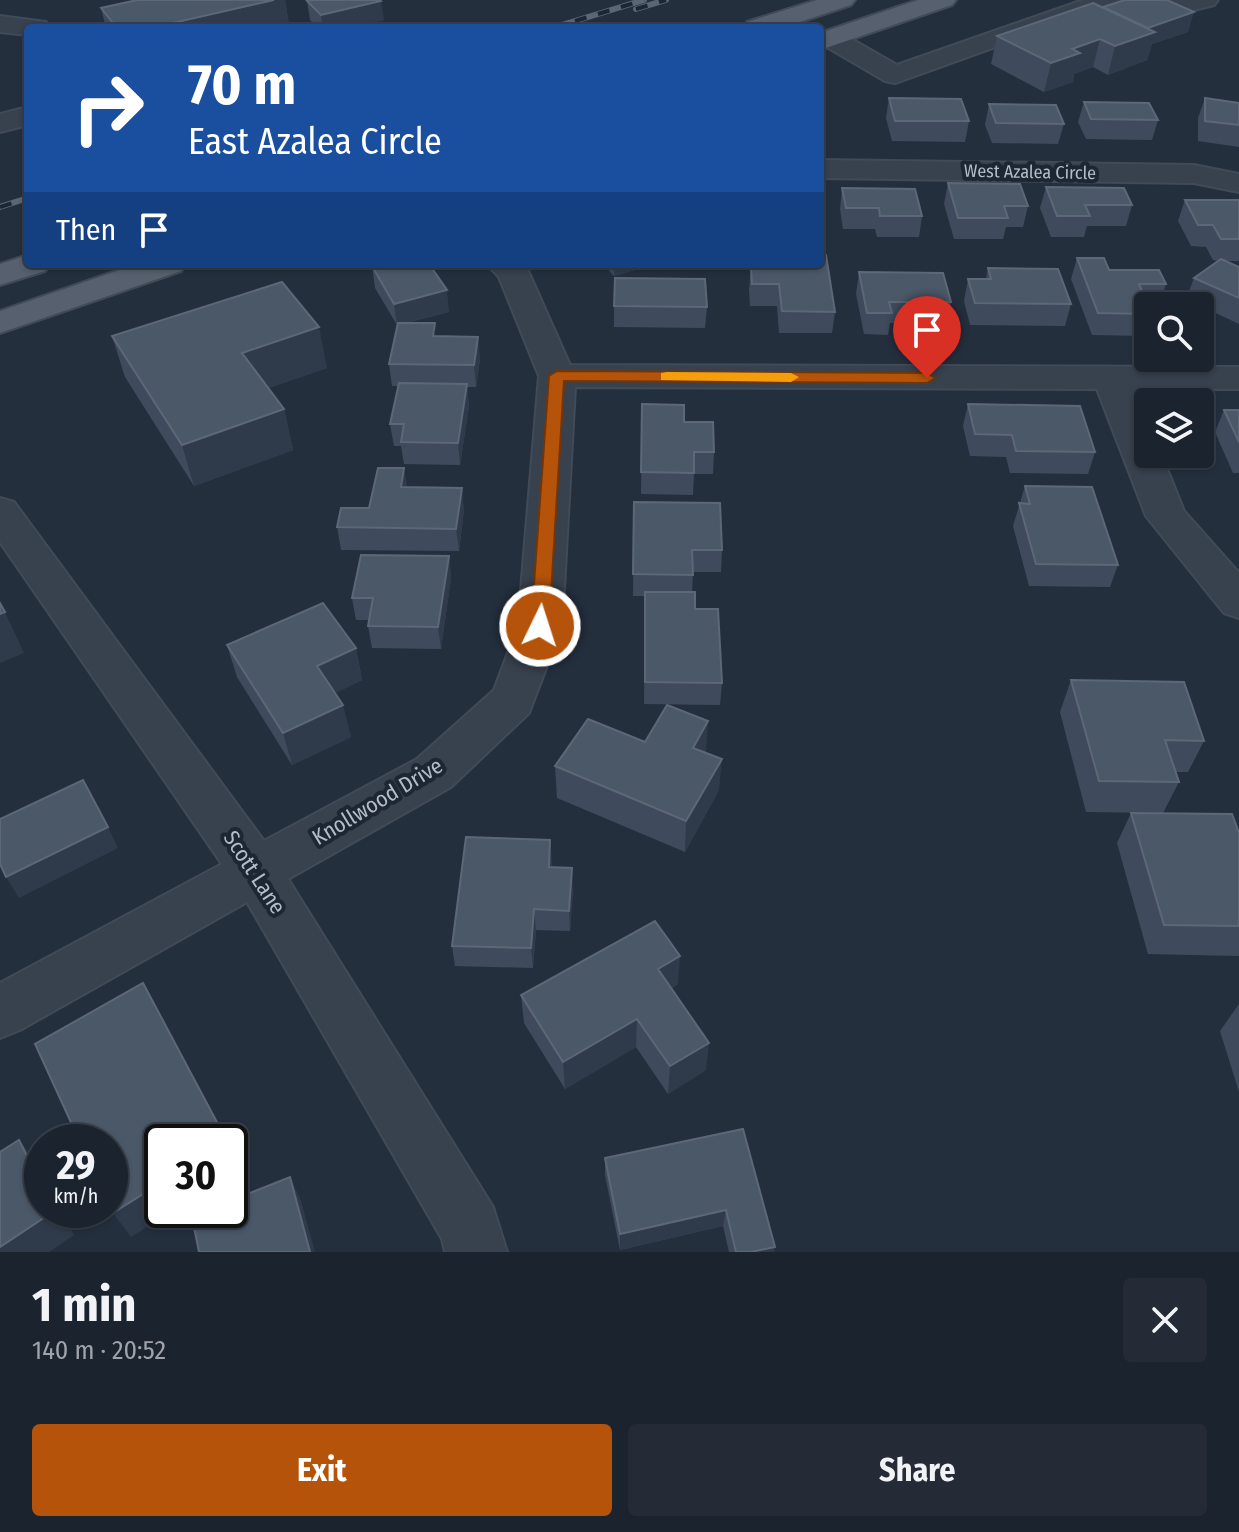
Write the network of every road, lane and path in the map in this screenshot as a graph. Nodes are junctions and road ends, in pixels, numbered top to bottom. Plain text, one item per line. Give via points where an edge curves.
1 (11, 0) edge
2 (842, 0) edge
3 (943, 0) edge
4 (1107, 0) edge
5 (1128, 0) edge
6 (1205, 0) edge
7 (0, 16) edge
8 (0, 24) edge
9 (768, 24) edge
10 (24, 27) edge
11 (825, 40) edge
12 (24, 117) edge
13 (0, 123) edge
14 (824, 169) edge
15 (1239, 183) edge
16 (24, 267) edge
17 (158, 268) edge
18 (508, 268) edge
19 (0, 275) edge
20 (0, 323) edge
21 (557, 376) junction
22 (1239, 378) edge
23 (1112, 379) junction
24 (0, 512) edge
25 (1239, 602) edge
26 (256, 871) junction
27 (0, 1012) edge
28 (476, 1252) edge

1 - 7 street
2 - 9 main road
3 - 11 main road
4 - 11 street via 895,75
5 - 6 street via 1178,7
8 - 10 street
12 - 13 street
14 - 15 street, West Azalea Circle via 1194,174
16 - 19 main road
17 - 20 main road
18 - 21 street, Knollwood Drive
21 - 23 street
21 - 26 street, Knollwood Drive via 540,626 513,700 434,773
22 - 23 street
23 - 25 street via 1166,516
24 - 26 street, Scott Lane
26 - 27 street, Knollwood Drive
26 - 28 street, Scott Lane via 471,1229

